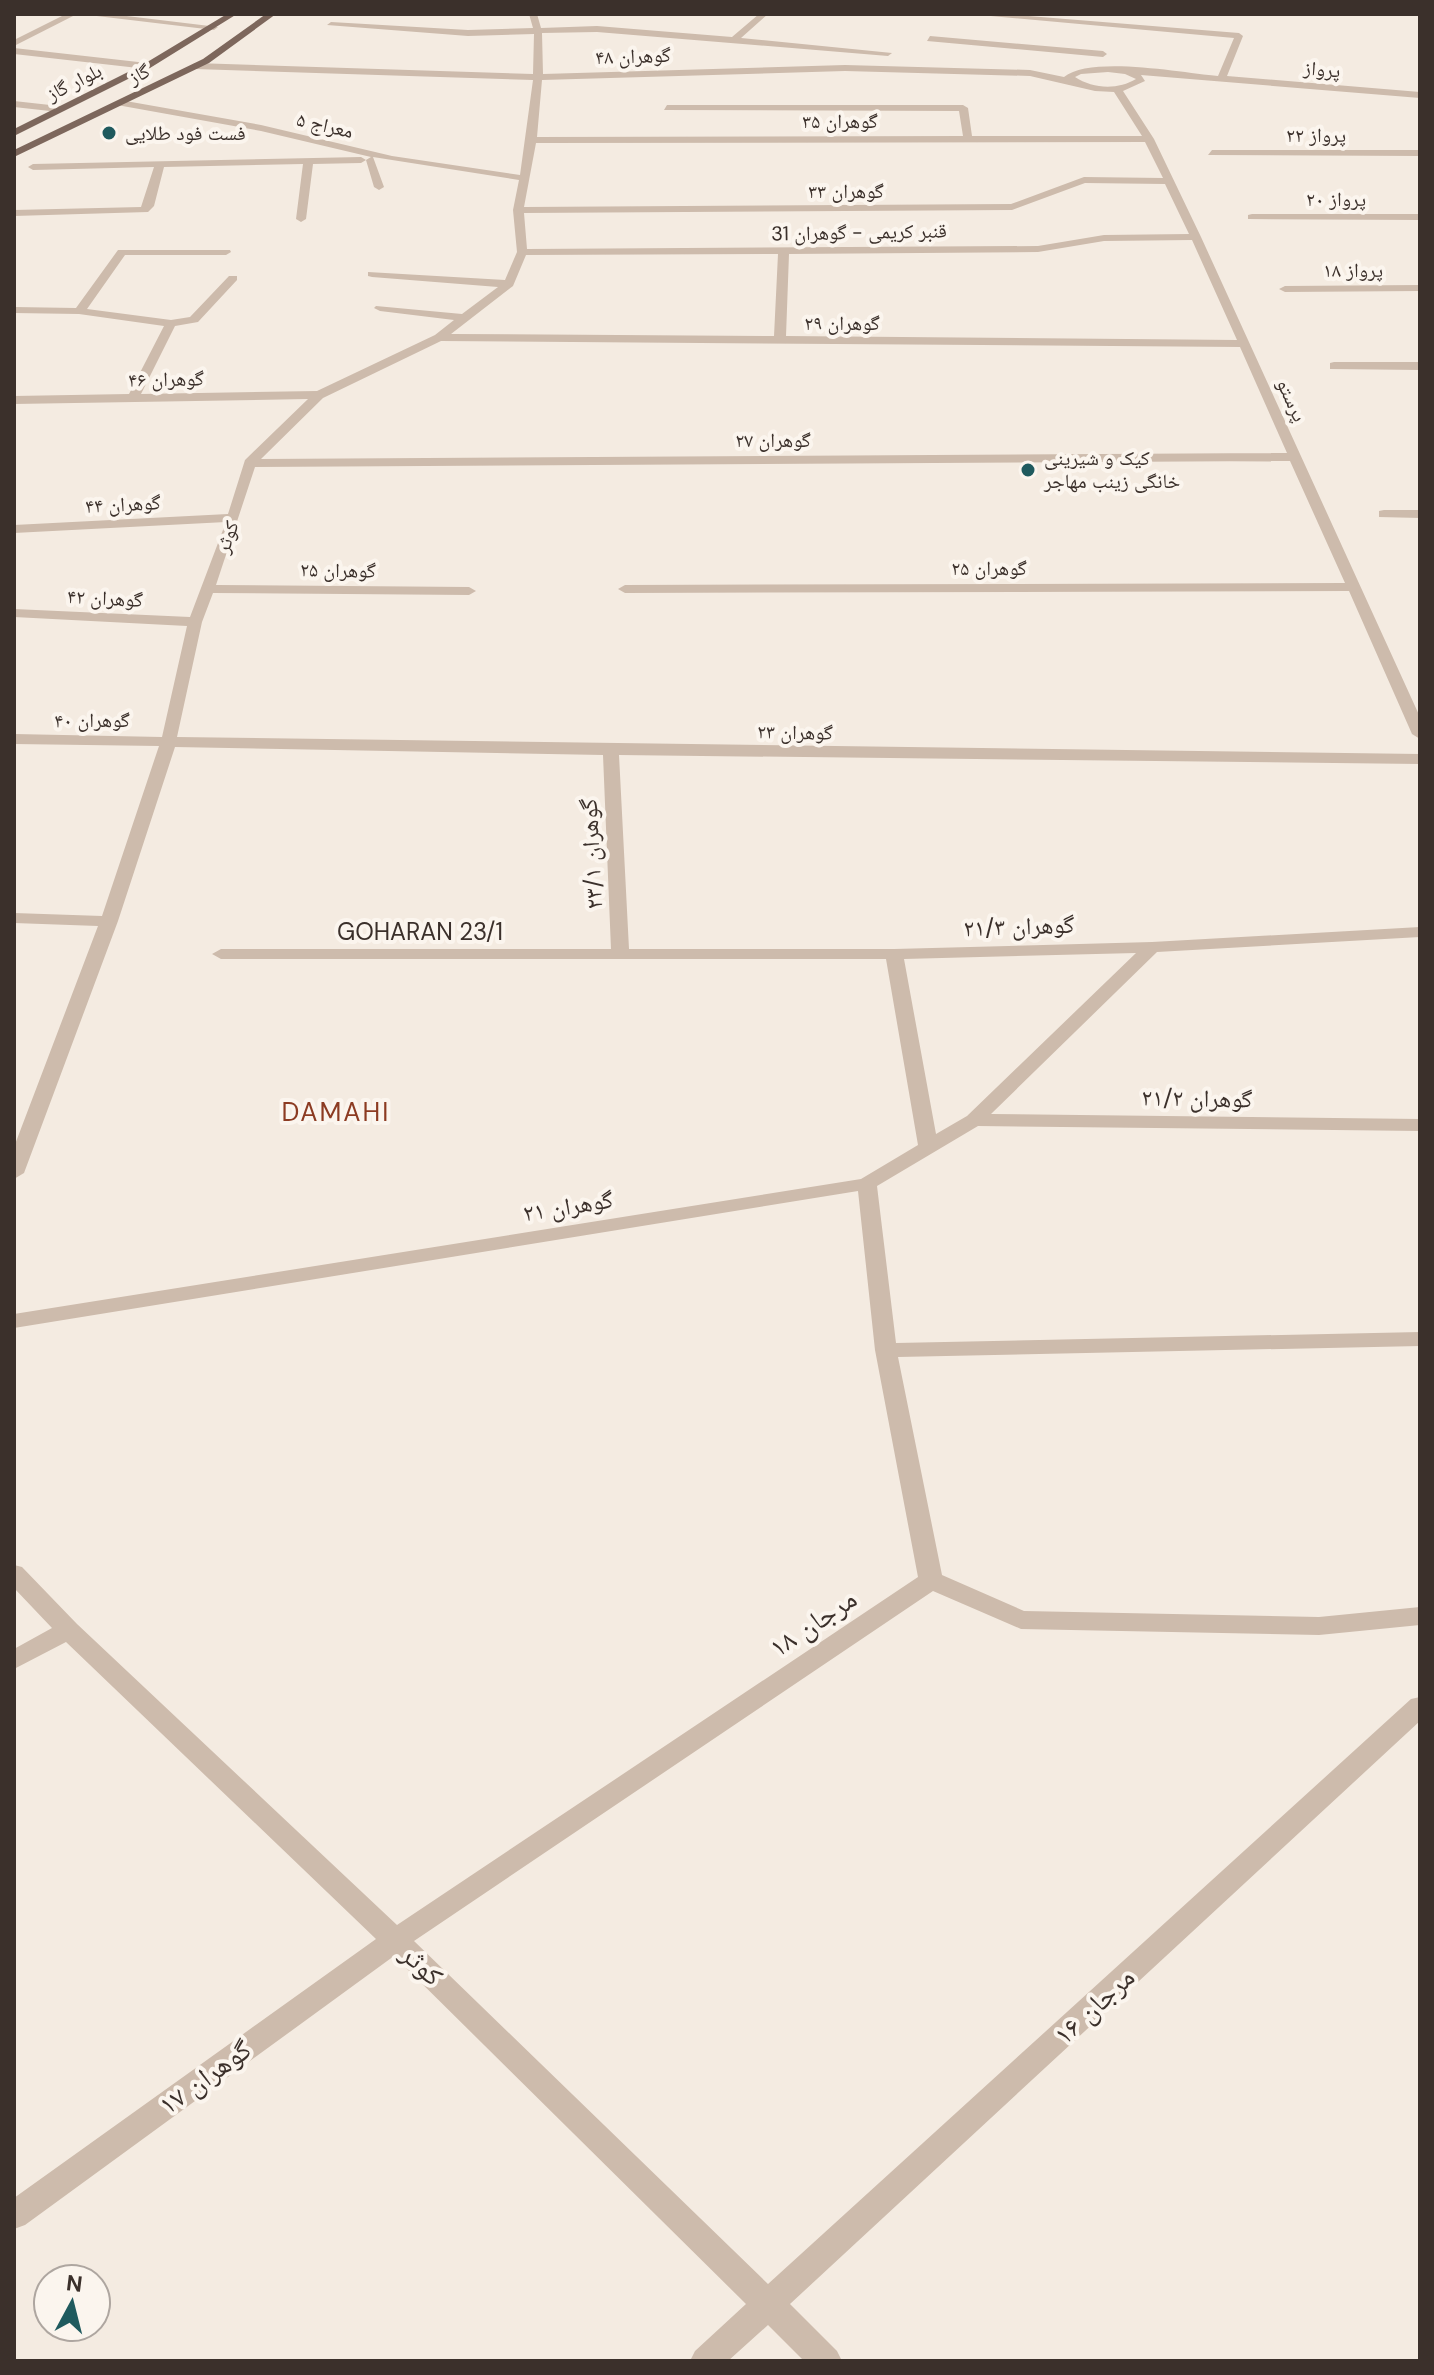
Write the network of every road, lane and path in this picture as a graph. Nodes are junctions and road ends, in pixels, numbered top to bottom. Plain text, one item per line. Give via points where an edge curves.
1 (73, 14) edge
2 (84, 14) edge
3 (233, 14) edge
4 (272, 14) edge
5 (533, 14) edge
6 (764, 14) edge
7 (973, 14) edge
8 (331, 25) dead end
9 (214, 27) junction
10 (538, 32) junction
11 (930, 39) dead end
12 (734, 40) junction
13 (14, 43) edge
14 (1027, 48) junction
15 (14, 51) edge
16 (888, 53) dead end
17 (1103, 54) dead end
18 (147, 66) junction
19 (195, 66) junction
20 (1032, 67) junction
21 (1089, 69) junction
22 (965, 70) junction
23 (1127, 71) junction
24 (538, 77) junction
25 (1222, 78) junction
26 (1071, 81) junction
27 (1139, 84) junction
28 (1116, 88) junction
29 (1420, 95) edge
30 (120, 103) junction
31 (14, 104) edge
32 (667, 108) dead end
33 (59, 109) junction
34 (14, 133) edge
35 (968, 139) junction
36 (1149, 139) junction
37 (532, 140) junction
38 (1212, 153) dead end
39 (1420, 153) edge
40 (14, 154) edge
41 (392, 159) junction
42 (309, 160) junction
43 (371, 160) junction
44 (160, 164) junction
45 (33, 167) dead end
46 (523, 178) junction
47 (1169, 181) junction
48 (379, 187) dead end
49 (518, 210) junction
50 (14, 213) edge
51 (1252, 217) dead end
52 (1420, 217) edge
53 (301, 219) dead end
54 (1196, 237) junction
55 (784, 251) junction
56 (226, 252) dead end
57 (522, 252) junction
58 (372, 274) dead end
59 (233, 278) dead end
60 (509, 284) junction
61 (1420, 288) edge
62 (1285, 289) dead end
63 (380, 308) dead end
64 (14, 310) edge
65 (79, 311) junction
66 (465, 318) junction
67 (171, 323) junction
68 (439, 337) junction
69 (780, 340) junction
70 (1245, 344) junction
71 (1334, 366) dead end
72 (1420, 366) edge
73 (319, 395) junction
74 (14, 400) edge
75 (132, 400) junction
76 (1296, 457) junction
77 (250, 463) junction
78 (1384, 514) dead end
79 (1420, 514) edge
80 (234, 518) junction
81 (14, 529) edge
82 (1354, 587) junction
83 (207, 589) junction
84 (625, 589) dead end
85 (469, 591) dead end
86 (14, 613) edge
87 (195, 622) junction
88 (1420, 734) edge
89 (14, 739) edge
90 (169, 740) junction
91 (611, 750) junction
92 (1420, 759) edge
93 (14, 918) edge
94 (109, 921) junction
95 (1420, 932) edge
96 (1152, 947) junction
97 (221, 954) dead end
98 (894, 954) junction
99 (620, 955) junction
100 (974, 1120) junction
101 (1420, 1125) edge
102 (20, 1144) edge
103 (928, 1147) junction
104 (14, 1173) edge
105 (867, 1184) junction
106 (14, 1321) edge
107 (1420, 1339) edge
108 (886, 1350) junction
109 (14, 1573) edge
110 (931, 1580) junction
111 (1420, 1616) edge
112 (68, 1630) junction
113 (14, 1660) edge
114 (1420, 1706) edge
115 (395, 1940) junction
116 (14, 2215) edge
117 (768, 2305) junction
118 (706, 2361) edge
119 (826, 2361) edge

1 - 13 street
2 - 9 street
3 - 9 main road, بلوار گاز
4 - 19 main road, گاز
5 - 10 street
6 - 12 street
7 - 25 street via 1239,36
8 - 10 street
9 - 18 main road, بلوار گاز
10 - 12 street via 597,29
10 - 24 street
11 - 14 street
12 - 16 street
14 - 17 street
14 - 20 street
15 - 18 street
18 - 33 main road, بلوار گاز
19 - 24 street, گوهران ۴۸
19 - 30 main road, گاز
20 - 21 street
20 - 22 street
21 - 23 street
21 - 26 street via 1072,74
22 - 24 street, گوهران ۴۸
22 - 26 street, گوهران ۴۸
23 - 25 street
23 - 27 street via 1142,79
24 - 37 street
25 - 27 street, گوهران ۴۸
25 - 29 street, پرواز
26 - 28 street, گوهران ۴۸
27 - 28 street, گوهران ۴۸
28 - 36 street, پرستو
30 - 40 main road, گاز
30 - 41 street, معراج ۵
31 - 33 street
32 - 35 street via 963,108
33 - 34 main road, بلوار گاز
35 - 36 street, گوهران ۳۵
35 - 37 street, گوهران ۳۵
36 - 47 street, پرستو
37 - 46 street
38 - 39 street, پرواز ۲۲
41 - 43 street
41 - 46 street, معراج ۵
42 - 43 street
42 - 44 street
42 - 53 street
43 - 48 street
44 - 45 street
44 - 50 street via 144,210
46 - 49 street
47 - 49 street, گوهران ۳۳ via 1084,180 1012,207
47 - 54 street, پرستو
49 - 57 street
51 - 52 street, پرواز ۲۰
54 - 55 street, قنبر کریمی - گوهران 31 via 1104,238 1038,249
54 - 70 street, پرستو
55 - 57 street, قنبر کریمی - گوهران 31
55 - 69 street
56 - 65 street via 122,252
57 - 60 street
58 - 60 street
59 - 67 street via 194,320
60 - 66 street, کوثر
61 - 62 street, پرواز ۱۸
63 - 66 street
64 - 65 street
65 - 67 street
66 - 68 street, کوثر
67 - 75 street
68 - 69 street, گوهران ۲۹
68 - 73 street, کوثر
69 - 70 street, گوهران ۲۹
70 - 76 street, پرستو
71 - 72 street
73 - 75 street, گوهران ۴۶
73 - 77 street, کوثر
74 - 75 street, گوهران ۴۶
76 - 77 street, گوهران ۲۷
76 - 82 street, پرستو
77 - 80 street, کوثر
78 - 79 street
80 - 81 street, گوهران ۴۴
80 - 83 street, کوثر
82 - 84 street, گوهران ۲۵
82 - 88 street, پرستو
83 - 85 street, گوهران ۲۵
83 - 87 street, کوثر
86 - 87 street, گوهران ۴۲
87 - 90 street, کوثر
89 - 90 street, گوهران ۴۰
90 - 91 street, گوهران ۲۳
90 - 94 street, کوثر
91 - 92 street, گوهران ۲۳
91 - 99 street, گوهران ۲۳/۱
93 - 94 street
94 - 102 street, کوثر
95 - 96 street, گوهران ۲۱/۳
96 - 98 street, گوهران ۲۱/۳
96 - 100 street, گوهران ۲۱
97 - 99 street, GOHARAN 23/1
98 - 99 street, گوهران ۲۱/۳
98 - 103 street
100 - 101 street, گوهران ۲۱/۲
100 - 103 street, گوهران ۲۱
102 - 104 street, کوثر
103 - 105 street, گوهران ۲۱
105 - 106 street, گوهران ۲۱
105 - 108 street
107 - 108 street
108 - 110 street
109 - 112 street, کوثر
110 - 111 street via 1021,1620 1319,1626
110 - 115 street, مرجان ۱۸
112 - 113 street
112 - 115 street, کوثر
114 - 117 street, مرجان ۱۶
115 - 116 street, گوهران ۱۷
115 - 117 street, کوثر
117 - 118 street, مرجان ۱۶
117 - 119 street, کوثر

